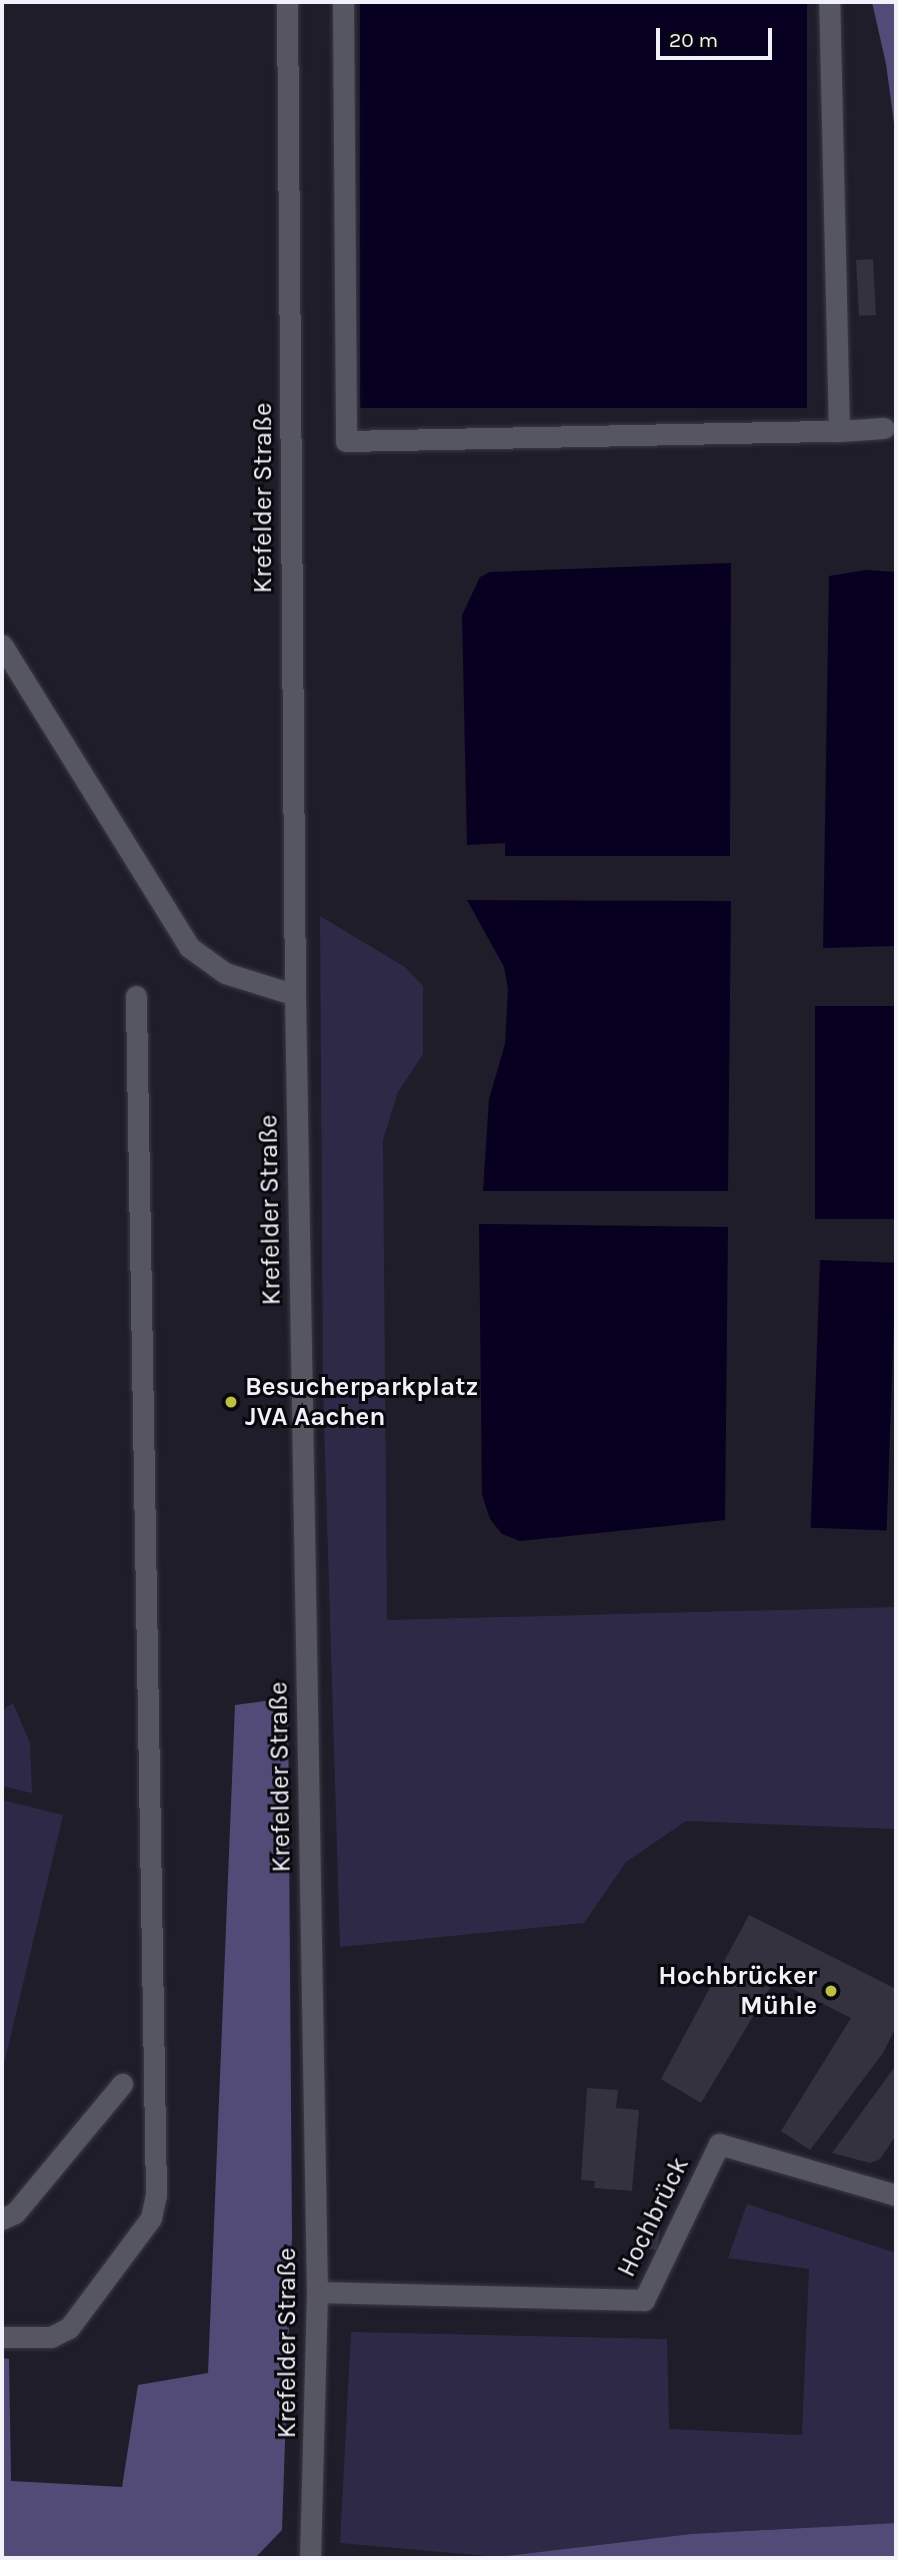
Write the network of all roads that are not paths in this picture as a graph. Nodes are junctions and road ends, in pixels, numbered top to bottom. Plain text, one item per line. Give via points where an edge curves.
1 (287, 2) edge
2 (343, 2) edge
3 (829, 2) edge
4 (884, 428) dead end
5 (839, 431) junction
6 (2, 645) edge
7 (295, 995) junction
8 (136, 996) dead end
9 (122, 2084) dead end
10 (896, 2195) edge
11 (2, 2219) edge
12 (317, 2292) junction
13 (2, 2337) edge
14 (310, 2558) edge

1 - 7 street, Krefelder Straße
2 - 5 street via 346,441
3 - 5 street
4 - 5 street
6 - 7 street via 190,947 225,973
7 - 12 street, Krefelder Straße
8 - 13 street via 156,2195 151,2218 69,2328 51,2337
9 - 11 street via 15,2213
10 - 12 street, Hochbrück via 719,2144 644,2301
12 - 14 street, Krefelder Straße

